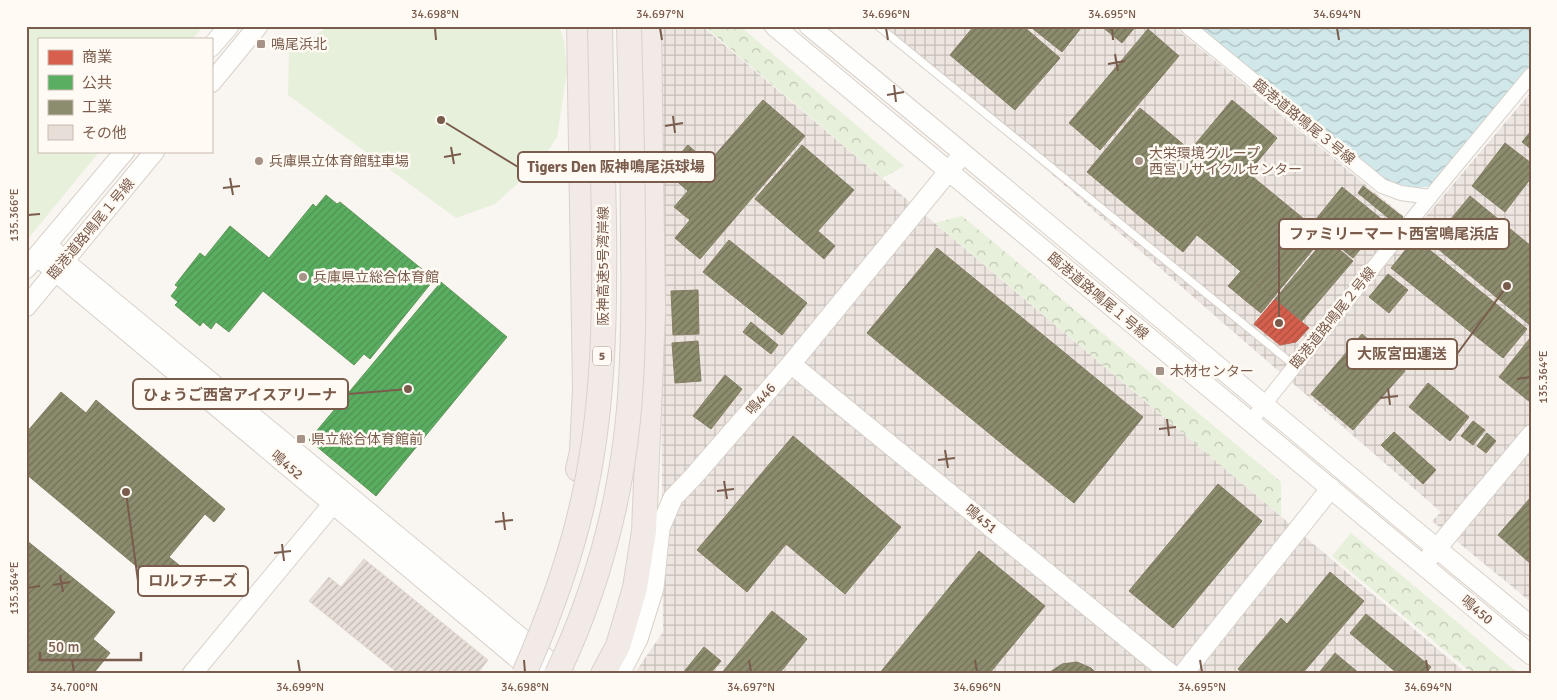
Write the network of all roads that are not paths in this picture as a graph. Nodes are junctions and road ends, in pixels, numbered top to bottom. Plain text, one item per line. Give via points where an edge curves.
1 (229, 26) edge
2 (258, 26) edge
3 (579, 26) edge
4 (600, 26) edge
5 (629, 26) edge
6 (649, 26) edge
7 (774, 26) edge
8 (809, 26) edge
9 (878, 26) edge
10 (1187, 26) edge
11 (212, 46) edge
12 (1531, 75) edge
13 (212, 82) edge
14 (124, 152) edge
15 (154, 152) edge
16 (964, 153) junction
17 (949, 171) junction
18 (1430, 197) junction
19 (37, 256) edge
20 (60, 266) junction
21 (26, 306) edge
22 (791, 364) junction
23 (1294, 366) junction
24 (1263, 406) junction
25 (1250, 422) junction
26 (1531, 435) edge
27 (1331, 488) junction
28 (338, 497) junction
29 (1437, 549) junction
30 (1423, 566) junction
31 (1531, 626) edge
32 (1531, 655) edge
33 (521, 663) edge
34 (192, 674) edge
35 (536, 674) edge
36 (557, 674) edge
37 (565, 674) edge
38 (603, 674) edge
39 (620, 674) edge
40 (1170, 674) edge
41 (1183, 674) edge

1 - 11 street
2 - 13 street
3 - 33 highway, 5 via 585,389 582,451 570,511
4 - 33 highway, 阪神高速5号湾岸線 / 5, bridge via 604,277 597,420 570,554 549,617
5 - 36 highway, 5, bridge via 634,317 628,420 618,490 600,567 575,636
6 - 38 highway via 653,310 644,531 635,588 618,646
7 - 17 street, 臨港道路鳴尾１号線
8 - 16 street, 臨港道路鳴尾１号線
9 - 23 lane
10 - 18 street, 臨港道路鳴尾３号線 via 1382,186 1401,193
12 - 18 street, 臨港道路鳴尾２号線
14 - 19 street, 臨港道路鳴尾１号線
15 - 20 street, 臨港道路鳴尾１号線
16 - 17 street, 鳴446
16 - 24 street, 臨港道路鳴尾１号線
17 - 22 street, 鳴446
17 - 25 street, 臨港道路鳴尾１号線
18 - 23 street, 臨港道路鳴尾２号線
19 - 20 street, 鳴452
20 - 21 street, 臨港道路鳴尾１号線
20 - 28 street, 鳴452
22 - 39 street, 鳴446 via 673,498 660,528 654,588 638,638
22 - 40 street, 鳴451
23 - 24 street, 臨港道路鳴尾２号線
24 - 25 street, 臨港道路鳴尾２号線
24 - 29 street, 臨港道路鳴尾１号線
25 - 27 street, 臨港道路鳴尾１号線
26 - 29 street
27 - 30 street, 臨港道路鳴尾１号線
27 - 41 street
28 - 33 street, 鳴452
28 - 34 street
29 - 30 street
29 - 31 street, 鳴450
30 - 32 street, 鳴450
33 - 35 street, 鳴452
33 - 37 street, 鳴452

